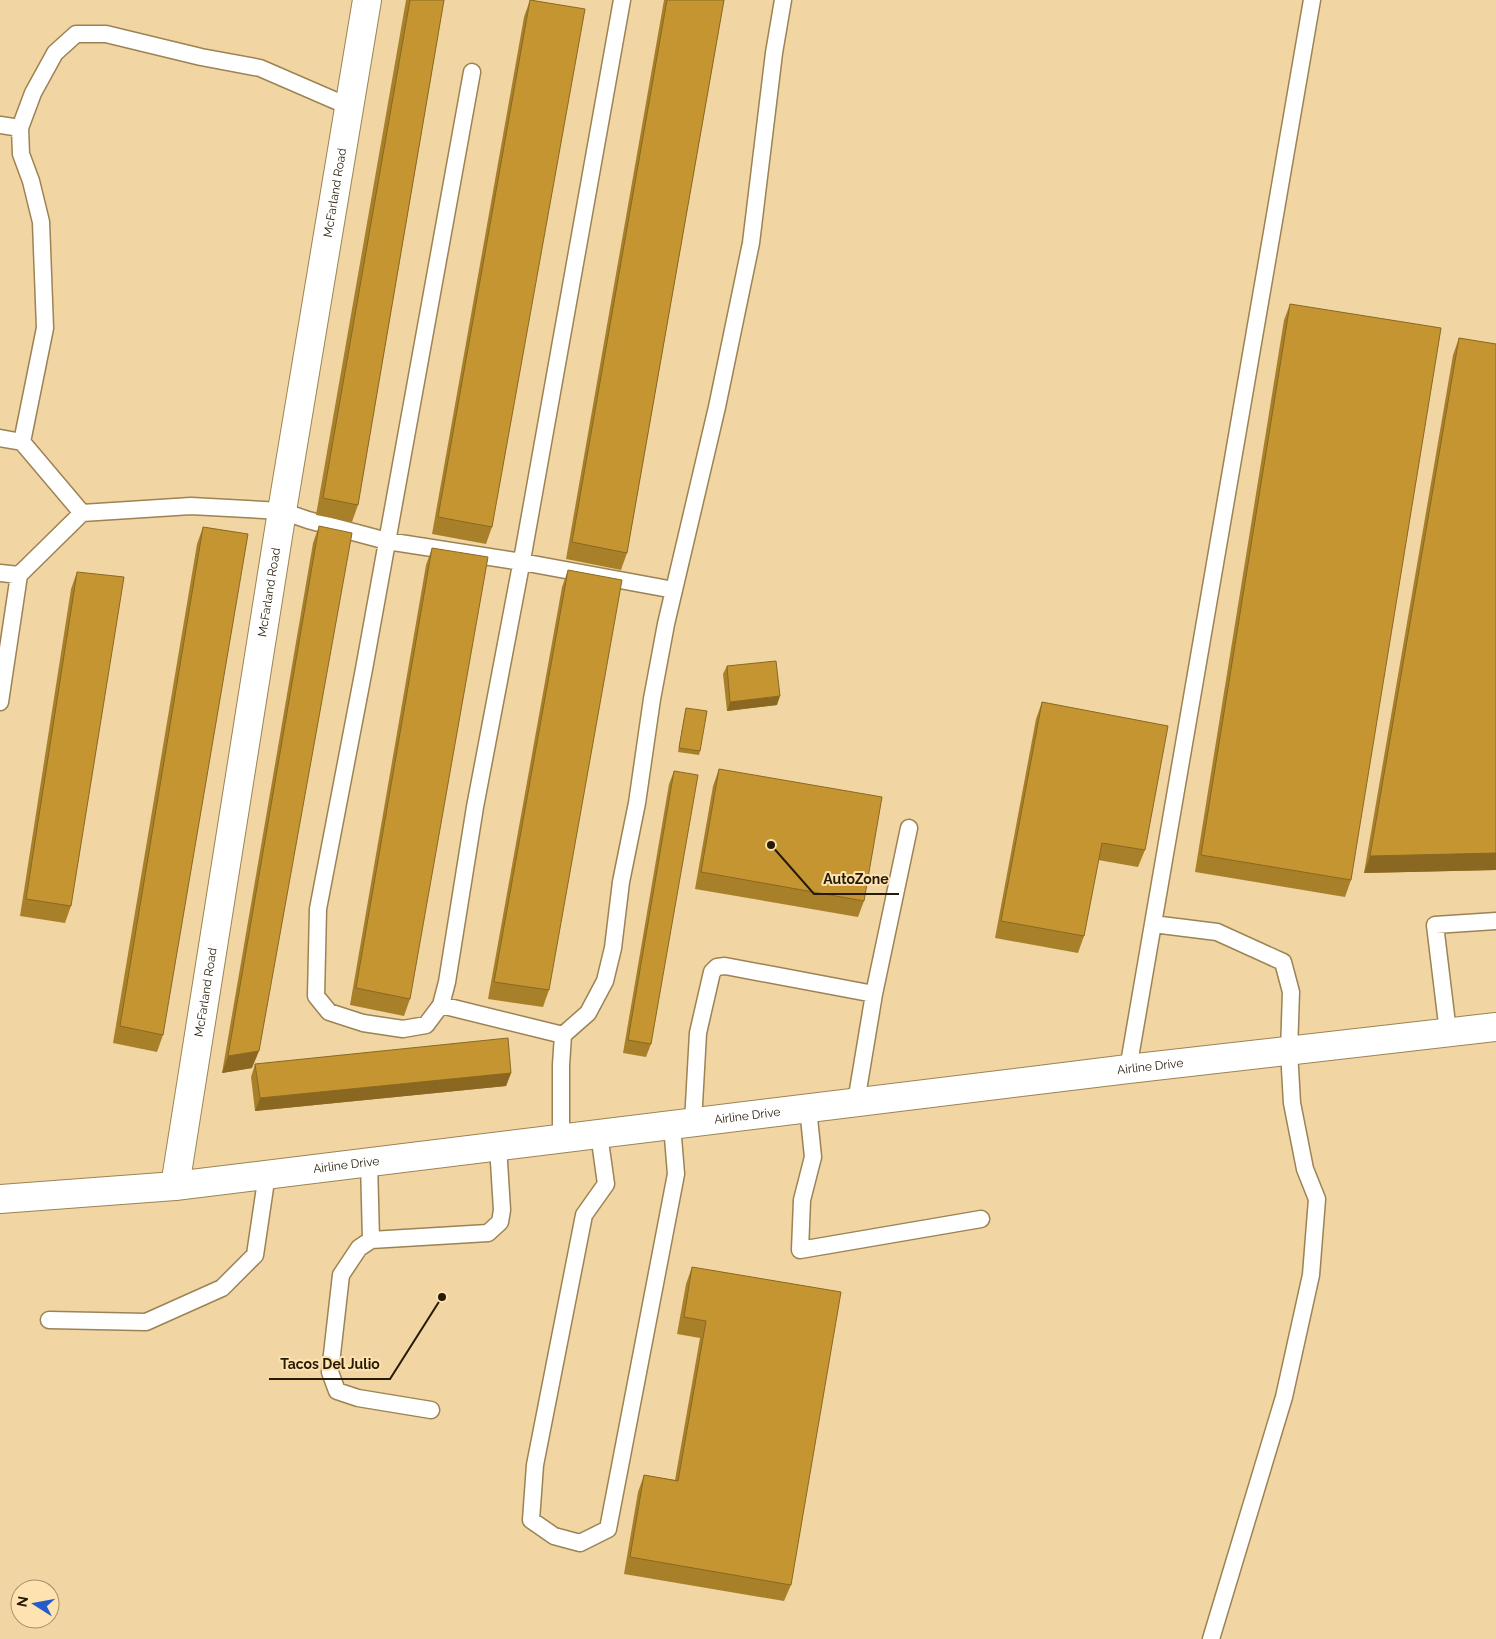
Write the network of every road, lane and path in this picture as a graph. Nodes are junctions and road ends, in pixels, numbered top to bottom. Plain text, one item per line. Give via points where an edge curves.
1 (368, 0) edge
2 (622, 0) edge
3 (783, 0) edge
4 (1312, 0) edge
5 (472, 72) dead end
6 (350, 107) junction
7 (0, 125) edge
8 (20, 128) junction
9 (0, 438) edge
10 (22, 442) junction
11 (282, 511) junction
12 (82, 513) junction
13 (387, 541) junction
14 (522, 562) junction
15 (0, 573) edge
16 (19, 575) junction
17 (674, 590) junction
18 (0, 700) edge
19 (909, 828) dead end
20 (1496, 922) edge
21 (1153, 924) junction
22 (874, 994) junction
23 (441, 1005) junction
24 (1496, 1027) edge
25 (1448, 1032) junction
26 (563, 1035) junction
27 (1289, 1051) junction
28 (1128, 1069) junction
29 (856, 1102) junction
30 (808, 1108) junction
31 (683, 1123) junction
32 (599, 1134) junction
33 (561, 1138) junction
34 (498, 1146) junction
35 (370, 1162) junction
36 (267, 1174) junction
37 (175, 1186) junction
38 (0, 1199) edge
39 (982, 1219) dead end
40 (370, 1240) junction
41 (49, 1320) dead end
42 (431, 1410) dead end
43 (1211, 1639) edge

1 - 6 main road, McFarland Road
2 - 14 lane
3 - 17 lane via 750,243 717,407
4 - 21 lane
5 - 13 lane
6 - 8 lane via 260,68 106,34 76,34 55,53 33,93
6 - 11 main road, McFarland Road
7 - 8 lane
8 - 10 lane via 21,154 32,181 41,222 45,328
9 - 10 lane
10 - 12 lane
11 - 12 lane via 191,506
11 - 13 lane
11 - 37 main road, McFarland Road
12 - 16 lane
13 - 14 lane
13 - 23 lane via 318,909 316,996 329,1012 403,1029 426,1024
14 - 17 lane
14 - 23 lane
15 - 16 lane
16 - 18 lane
17 - 26 lane via 652,699 605,981 588,1013
19 - 22 lane
20 - 25 lane via 1435,925
21 - 27 lane via 1217,932 1283,962 1291,992
21 - 28 lane
22 - 29 lane
22 - 31 lane via 717,966 712,972 698,1033
23 - 26 lane
24 - 25 main road, Airline Drive
25 - 27 main road, Airline Drive
26 - 33 lane
27 - 28 main road, Airline Drive
27 - 43 lane via 1292,1103 1305,1169 1317,1199 1312,1275 1284,1397
28 - 29 main road, Airline Drive
29 - 30 main road, Airline Drive
30 - 31 main road, Airline Drive
30 - 39 lane via 813,1157 802,1200 800,1250
31 - 32 main road, Airline Drive
31 - 32 lane via 608,1529 580,1543 554,1536 531,1520 535,1465 584,1215 606,1184
32 - 33 main road, Airline Drive
33 - 34 main road, Airline Drive
34 - 35 main road, Airline Drive
34 - 40 lane via 502,1210 500,1222 488,1233
35 - 36 main road, Airline Drive
35 - 40 lane
36 - 37 main road, Airline Drive
36 - 41 lane via 255,1255 222,1288 146,1322
37 - 38 main road, Airline Drive
40 - 42 lane via 358,1248 341,1275 330,1372 337,1391 358,1398

